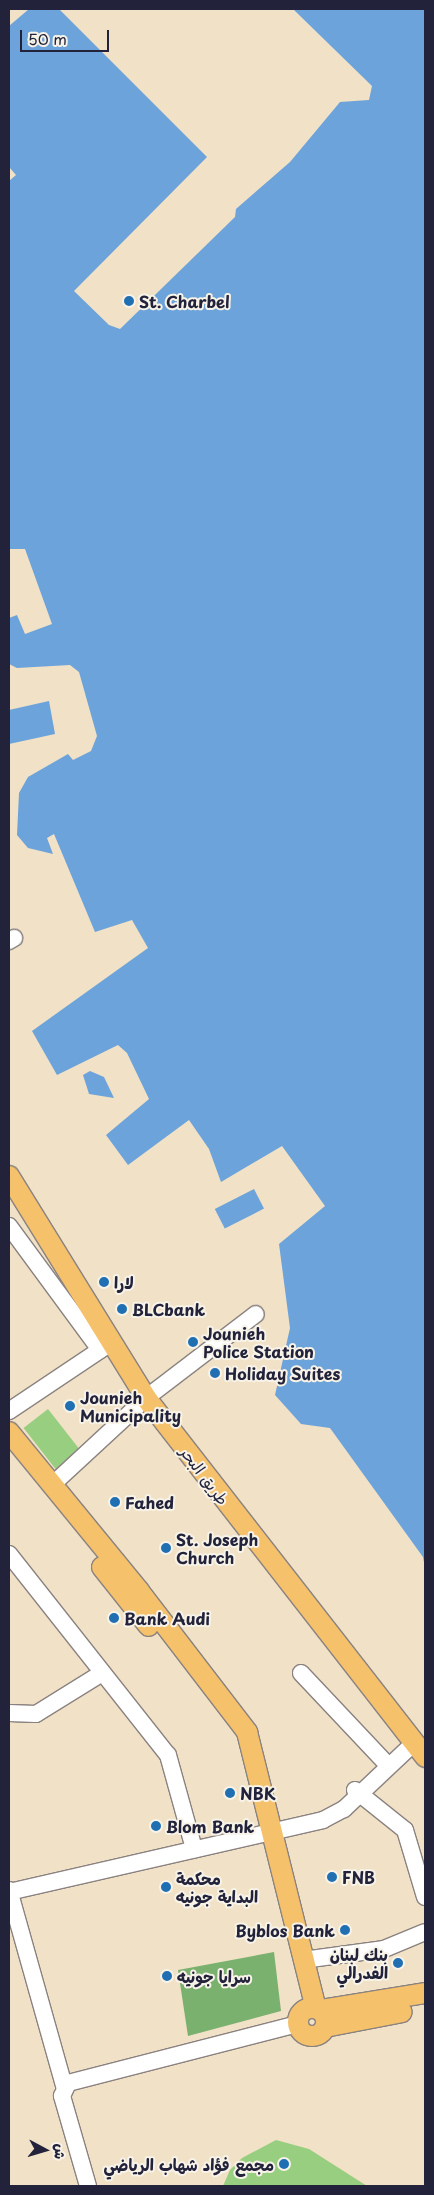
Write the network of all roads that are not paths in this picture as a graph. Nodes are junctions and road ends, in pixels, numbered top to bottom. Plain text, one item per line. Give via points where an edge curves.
1 (9, 1176) edge
2 (9, 1226) edge
3 (256, 1314) dead end
4 (104, 1347) junction
5 (146, 1398) junction
6 (9, 1411) edge
7 (9, 1432) edge
8 (9, 1453) edge
9 (52, 1485) junction
10 (9, 1554) edge
11 (301, 1672) dead end
12 (102, 1673) junction
13 (9, 1713) edge
14 (416, 1746) edge
15 (381, 1769) junction
16 (357, 1792) junction
17 (269, 1829) junction
18 (194, 1845) junction
19 (9, 1889) edge
20 (425, 1897) edge
21 (425, 1932) edge
22 (303, 1960) junction
23 (425, 1993) edge
24 (425, 2007) edge
25 (311, 2019) junction
26 (64, 2086) junction
27 (88, 2186) edge

1 - 4 main road, طريق البحر
2 - 4 street, طريق البحر
3 - 5 street
4 - 5 main road, طريق البحر
4 - 6 street
5 - 9 street
5 - 14 main road, طريق البحر
7 - 9 main road
8 - 17 main road via 231,1723 246,1751
9 - 17 main road via 237,1715 254,1749
10 - 12 street
11 - 15 street
12 - 13 street via 36,1714
12 - 18 street via 168,1756
14 - 15 street
15 - 16 street
16 - 17 street via 323,1820
16 - 20 street via 405,1830
17 - 18 street
17 - 22 main road
17 - 25 main road
18 - 19 street
19 - 26 street
21 - 22 street via 384,1949
22 - 25 main road
23 - 25 main road
24 - 25 main road
25 - 26 street via 258,2037
26 - 27 street via 63,2098

